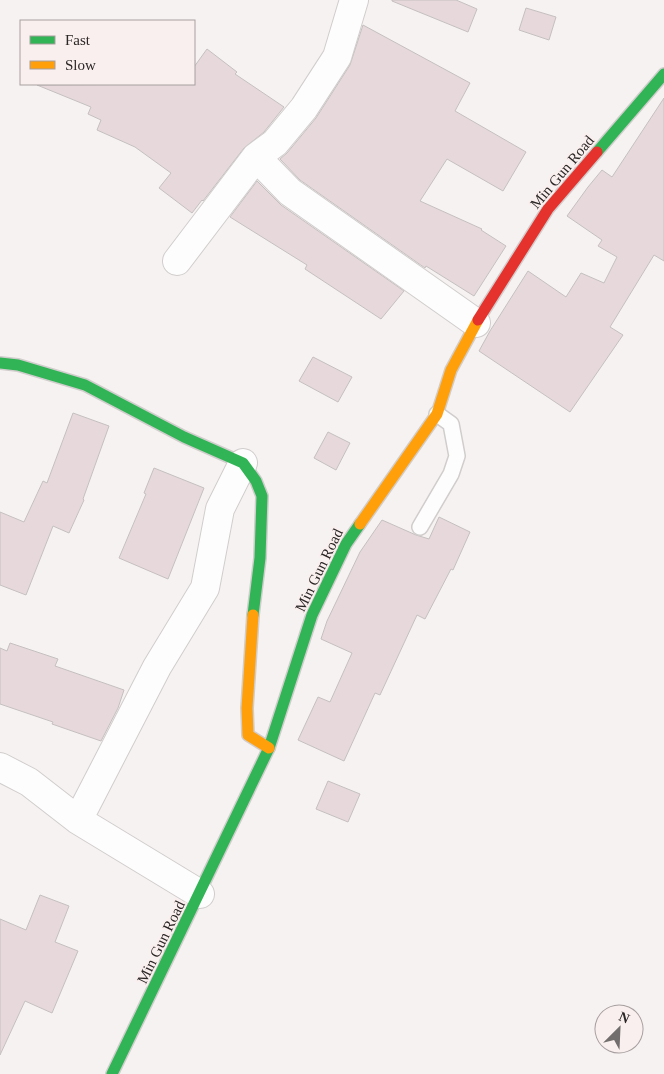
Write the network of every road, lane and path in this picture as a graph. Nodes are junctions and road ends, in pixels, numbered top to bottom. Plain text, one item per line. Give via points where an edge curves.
1 (354, 0) edge
2 (664, 74) edge
3 (256, 157) junction
4 (177, 261) dead end
5 (476, 322) junction
6 (0, 363) edge
7 (436, 414) junction
8 (243, 463) junction
9 (420, 527) dead end
10 (269, 748) junction
11 (0, 767) edge
12 (78, 820) junction
13 (200, 894) junction
14 (112, 1074) edge

1 - 3 street via 337,57 304,108 275,143
2 - 5 street, Min Gun Road via 548,209
3 - 4 street
3 - 5 street via 290,192
5 - 7 street, Min Gun Road via 451,370
6 - 8 street via 18,365 85,385 184,437
7 - 9 lane via 451,424 457,456 451,474
7 - 10 street, Min Gun Road via 346,544 312,615
8 - 10 street via 256,480 262,496 260,558 251,637 248,735
8 - 12 street via 220,510 204,588 157,667
10 - 13 street, Min Gun Road
11 - 12 street via 29,782
12 - 13 street
13 - 14 street, Min Gun Road

